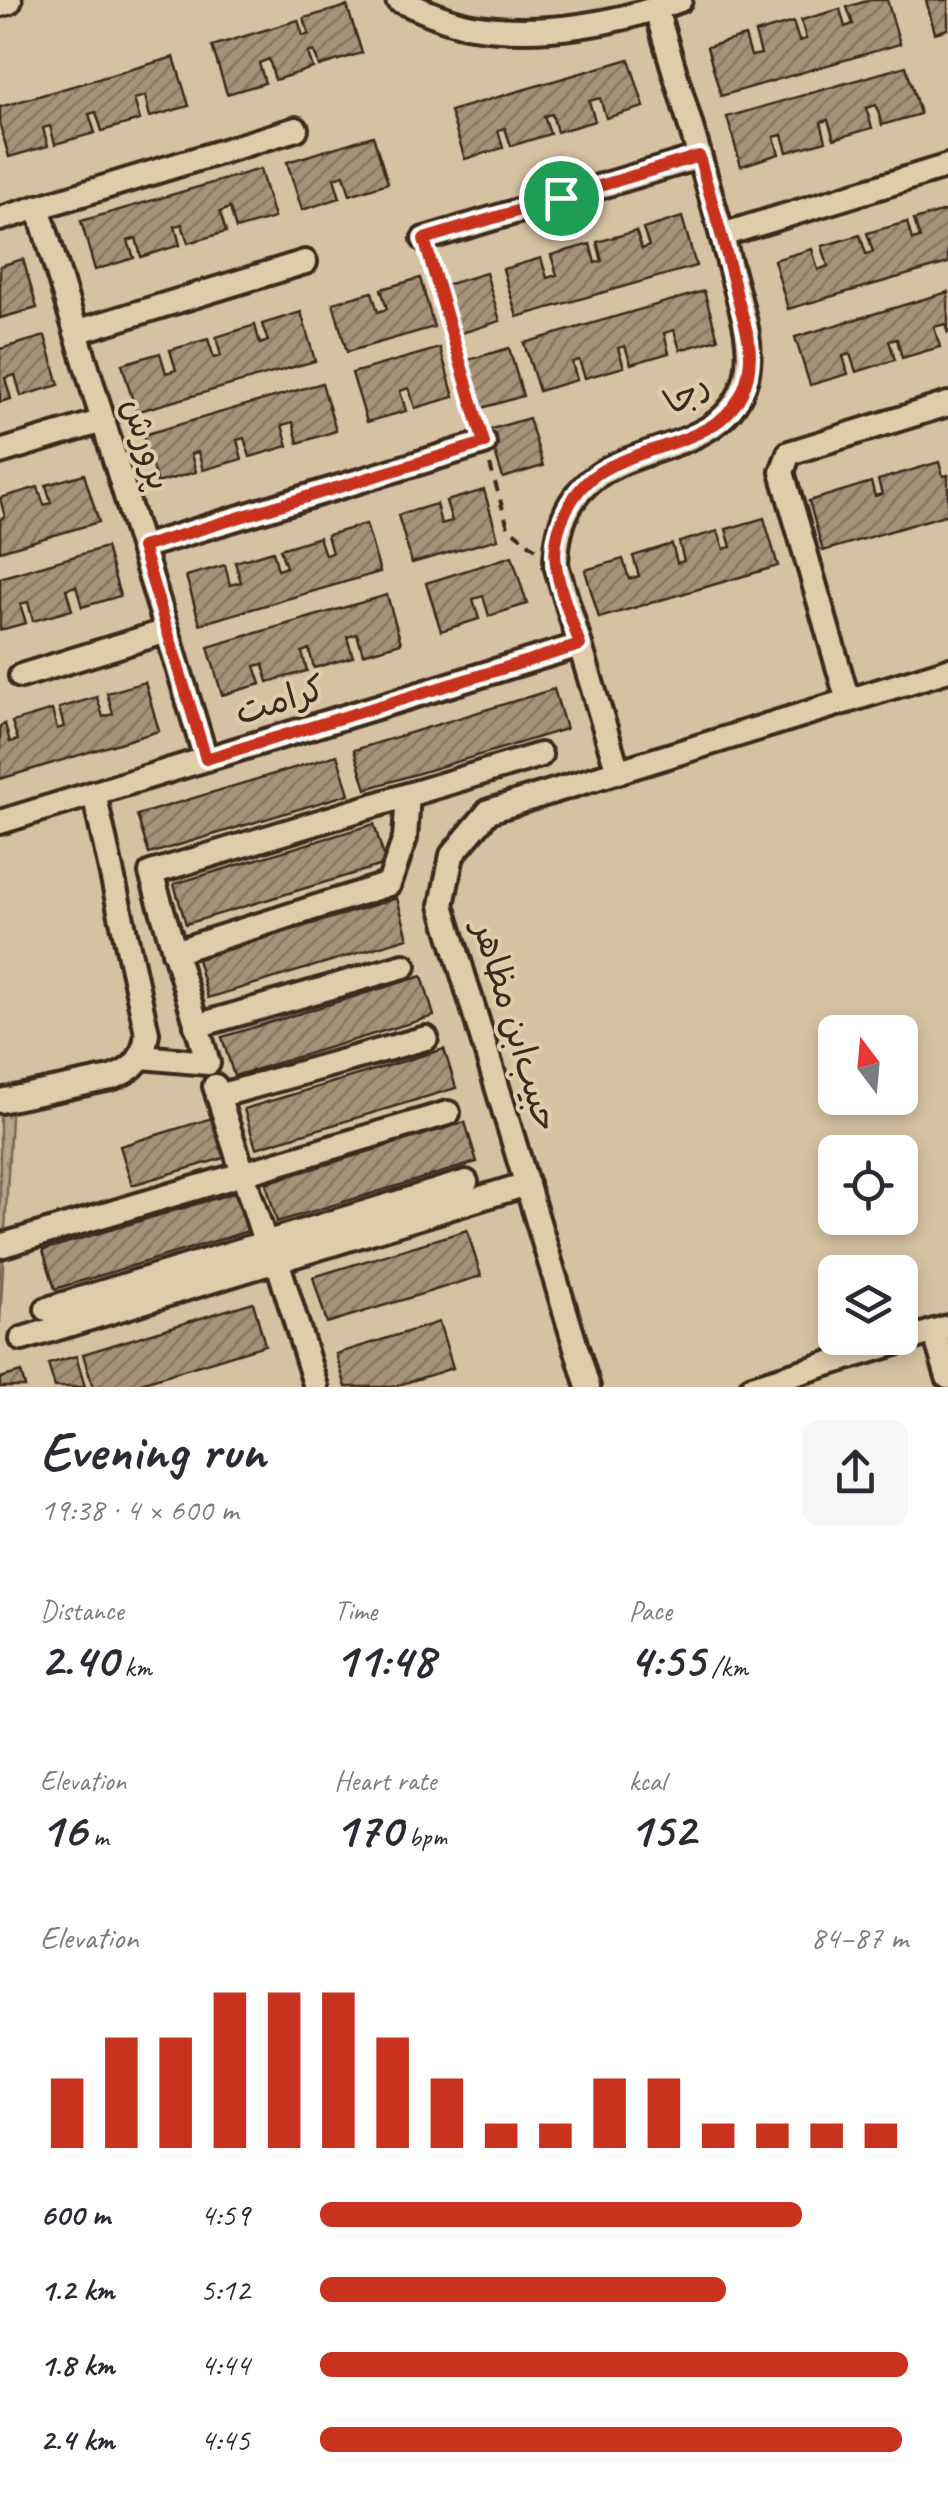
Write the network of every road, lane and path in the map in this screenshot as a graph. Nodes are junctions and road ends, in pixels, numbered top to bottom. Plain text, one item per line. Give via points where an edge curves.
1 (398, 0) edge
2 (680, 0) edge
3 (656, 9) junction
4 (296, 129) dead end
5 (699, 156) junction
6 (948, 166) edge
7 (38, 207) junction
8 (0, 219) edge
9 (722, 234) junction
10 (424, 239) joint
11 (305, 262) dead end
12 (76, 332) junction
13 (948, 404) edge
14 (104, 420) junction
15 (484, 443) junction
16 (0, 452) edge
17 (142, 547) junction
18 (556, 565) junction
19 (168, 632) junction
20 (580, 645) junction
21 (948, 670) edge
22 (21, 676) dead end
23 (848, 701) junction
24 (540, 755) dead end
25 (206, 759) junction
26 (618, 772) junction
27 (94, 793) junction
28 (408, 795) junction
29 (0, 822) edge
30 (174, 952) junction
31 (404, 966) dead end
32 (196, 1026) junction
33 (426, 1038) dead end
34 (142, 1057) junction
35 (208, 1063) junction
36 (218, 1096) junction
37 (0, 1101) edge
38 (448, 1113) dead end
39 (243, 1172) junction
40 (466, 1182) dead end
41 (526, 1184) junction
42 (0, 1246) edge
43 (271, 1251) junction
44 (48, 1309) dead end
45 (941, 1329) edge
46 (22, 1339) dead end
47 (948, 1377) edge
48 (316, 1387) edge
49 (588, 1387) edge
50 (752, 1387) edge

1 - 3 street via 470,26 519,28 600,24
2 - 3 street
3 - 5 street, رجا
4 - 7 street
5 - 9 street, رجا
5 - 10 street
6 - 9 street
7 - 8 street
7 - 12 street, پرورش
9 - 18 street, رجا via 750,355 736,402 693,437 604,469 566,509
10 - 15 path
11 - 12 street
12 - 14 street, پرورش
13 - 23 street via 789,454 782,472
14 - 16 street
14 - 17 street, پرورش
15 - 17 street
15 - 18 path via 508,526
17 - 19 street, پرورش
18 - 20 street, رجا
19 - 22 street
19 - 25 street, پرورش
20 - 25 street, کرامت
20 - 26 street, رجا
21 - 23 street, حبیب‌ابن مظاهر
23 - 26 street, حبیب‌ابن مظاهر
24 - 28 street
25 - 27 street, کرامت
26 - 41 street, حبیب‌ابن مظاهر via 489,811 452,855 442,904
27 - 29 street, کرامت
27 - 34 street via 147,1033
28 - 30 street via 405,838 388,884
28 - 30 street via 151,873
30 - 32 street
31 - 32 street
32 - 35 street
33 - 36 street
34 - 35 street
34 - 37 street via 112,1078
35 - 36 street
36 - 39 street
38 - 39 street
39 - 42 street
39 - 43 street
40 - 43 street
41 - 43 street
41 - 49 street, حبیب‌ابن مظاهر
43 - 44 street
43 - 46 street
43 - 48 street
45 - 47 street
45 - 50 street

